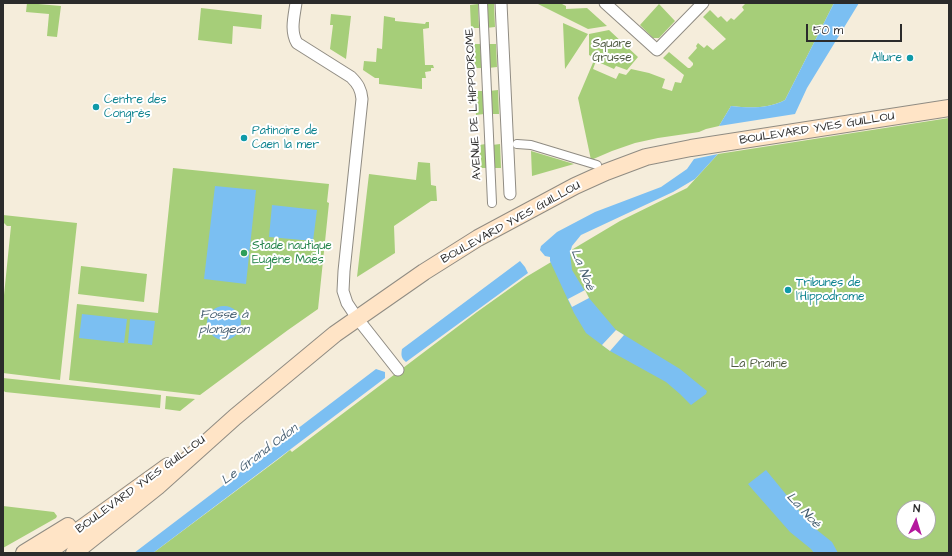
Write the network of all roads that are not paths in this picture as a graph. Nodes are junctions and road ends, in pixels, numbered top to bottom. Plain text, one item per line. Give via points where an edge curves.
1 (296, 3) edge
2 (483, 3) edge
3 (501, 3) edge
4 (605, 3) edge
5 (703, 3) edge
6 (949, 108) edge
7 (517, 144) dead end
8 (597, 165) dead end
9 (510, 194) dead end
10 (492, 203) dead end
11 (357, 318) junction
12 (398, 370) dead end
13 (235, 417) junction
14 (139, 486) junction
15 (24, 553) edge
16 (47, 553) edge
17 (74, 553) edge

1 - 11 street via 293,32 297,43 351,78 361,90 362,105 343,291 344,298
2 - 10 street, AVENUE DE L'HIPPODROME
3 - 9 street
4 - 5 street via 657,50
6 - 11 main road, BOULEVARD YVES GUILLOU via 932,106 825,123 646,157 606,172 528,210 424,272
7 - 8 street via 531,145
11 - 12 street
11 - 13 main road, BOULEVARD YVES GUILLOU
13 - 14 main road, BOULEVARD YVES GUILLOU
13 - 17 main road, BOULEVARD YVES GUILLOU via 157,488
14 - 15 main road
14 - 16 main road, BOULEVARD YVES GUILLOU

